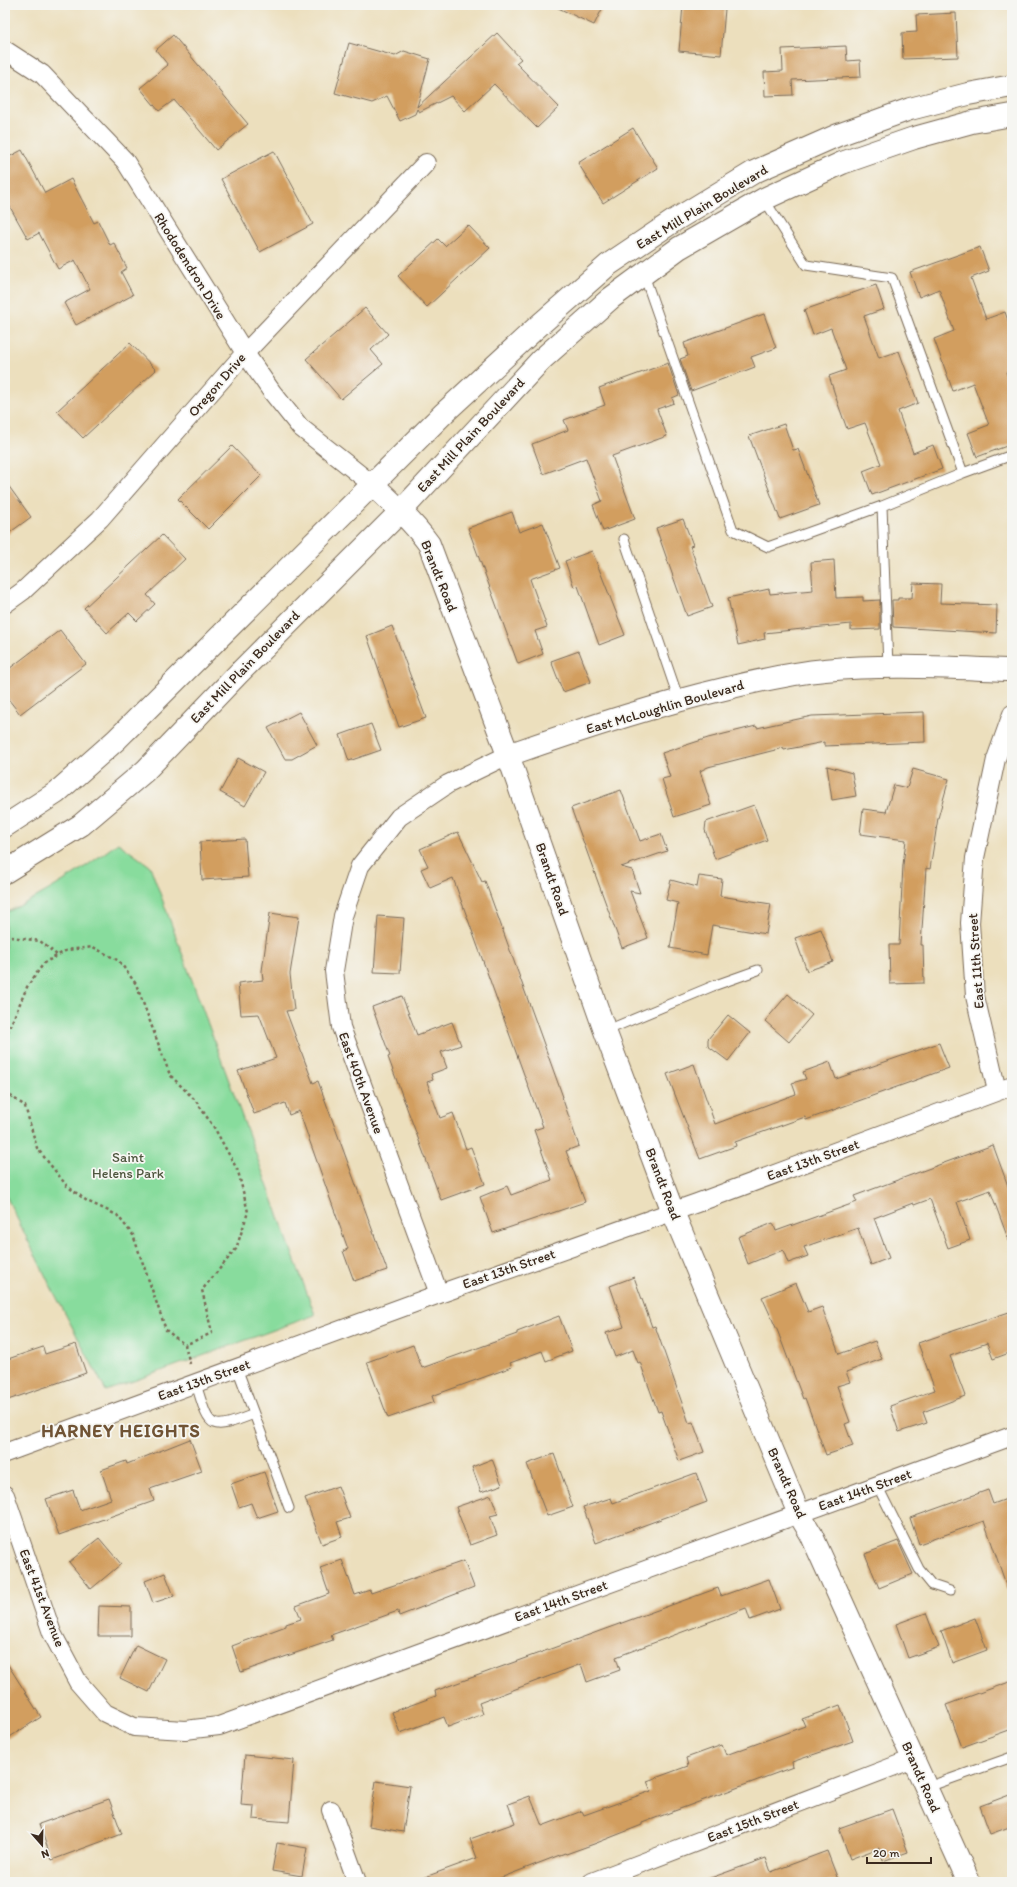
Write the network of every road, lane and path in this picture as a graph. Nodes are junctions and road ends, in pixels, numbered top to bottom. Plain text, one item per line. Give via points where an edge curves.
1 (5, 50) edge
2 (1012, 86) edge
3 (1012, 115) edge
4 (426, 163) dead end
5 (764, 199) junction
6 (644, 274) junction
7 (245, 353) junction
8 (1012, 455) edge
9 (963, 473) junction
10 (373, 485) junction
11 (882, 506) junction
12 (401, 511) junction
13 (624, 539) dead end
14 (5, 604) edge
15 (888, 667) junction
16 (1012, 670) edge
17 (679, 700) junction
18 (1012, 714) edge
19 (508, 755) junction
20 (5, 826) edge
21 (360, 866) joint
22 (5, 872) edge
23 (5, 938) edge
24 (58, 955) junction
25 (758, 970) dead end
26 (605, 1031) junction
27 (5, 1038) edge
28 (5, 1085) edge
29 (1005, 1088) edge
30 (673, 1212) junction
31 (439, 1294) junction
32 (238, 1368) junction
33 (196, 1384) junction
34 (254, 1414) junction
35 (1012, 1436) edge
36 (5, 1453) edge
37 (878, 1485) junction
38 (5, 1494) edge
39 (289, 1508) dead end
40 (799, 1514) junction
41 (950, 1591) dead end
42 (105, 1714) joint
43 (1012, 1757) edge
44 (913, 1759) junction
45 (925, 1788) junction
46 (331, 1810) dead end
47 (357, 1882) edge
48 (592, 1882) edge
49 (969, 1882) edge

1 - 7 street, Rhododendron Drive via 42,74 125,161
2 - 10 main road, East Mill Plain Boulevard via 910,109 838,135 754,172 675,220 608,265 536,328 444,413
3 - 5 main road, East Mill Plain Boulevard via 972,122 914,138 842,163
4 - 7 street, Oregon Drive
5 - 6 main road, East Mill Plain Boulevard via 679,248
5 - 9 lane via 806,265 892,278
6 - 11 lane via 734,530 768,547
6 - 12 main road, East Mill Plain Boulevard via 611,298 541,360
7 - 10 street, Rhododendron Drive via 300,427
7 - 14 street, Oregon Drive via 100,519 23,591
8 - 9 lane
9 - 11 lane
10 - 12 main road, Brandt Road
10 - 20 main road, East Mill Plain Boulevard via 116,740 56,793
11 - 15 lane
12 - 19 main road, Brandt Road via 429,544
12 - 22 main road, East Mill Plain Boulevard via 145,770 81,825
13 - 17 lane
15 - 16 main road, East McLoughlin Boulevard
15 - 17 main road, East McLoughlin Boulevard via 824,670 767,678
17 - 19 main road, East McLoughlin Boulevard
18 - 29 street, East 11th Street via 996,759 975,858 970,923 975,996
19 - 21 street, East McLoughlin Boulevard via 448,784 399,817
19 - 26 main road, Brandt Road
21 - 31 street, East 40th Avenue via 343,916 334,971 341,1027
23 - 24 path via 40,941
24 - 27 path via 44,963 27,987
24 - 28 path via 67,950 93,947 119,960 136,984 170,1075 196,1101 238,1171 248,1212 236,1250 202,1290 212,1333 185,1345 166,1330 133,1235 117,1214 87,1201 67,1186 37,1148 25,1106 8,1094
25 - 26 lane
26 - 30 main road, Brandt Road
29 - 30 street, East 13th Street
30 - 31 street, East 13th Street
30 - 40 main road, Brandt Road
31 - 32 street, East 13th Street
32 - 33 street, East 13th Street
32 - 34 lane
33 - 34 lane via 210,1421 227,1424
33 - 36 street, East 13th Street
34 - 39 lane
35 - 37 street, East 14th Street
37 - 40 street, East 14th Street
37 - 41 lane via 919,1569 932,1585
38 - 42 street, East 41st Avenue via 52,1633 78,1682
40 - 42 street, East 14th Street via 219,1726 185,1730 134,1727
40 - 44 main road, Brandt Road via 811,1534
43 - 45 lane
44 - 45 main road, Brandt Road
44 - 48 street, East 15th Street
45 - 49 main road, Brandt Road
46 - 47 street

